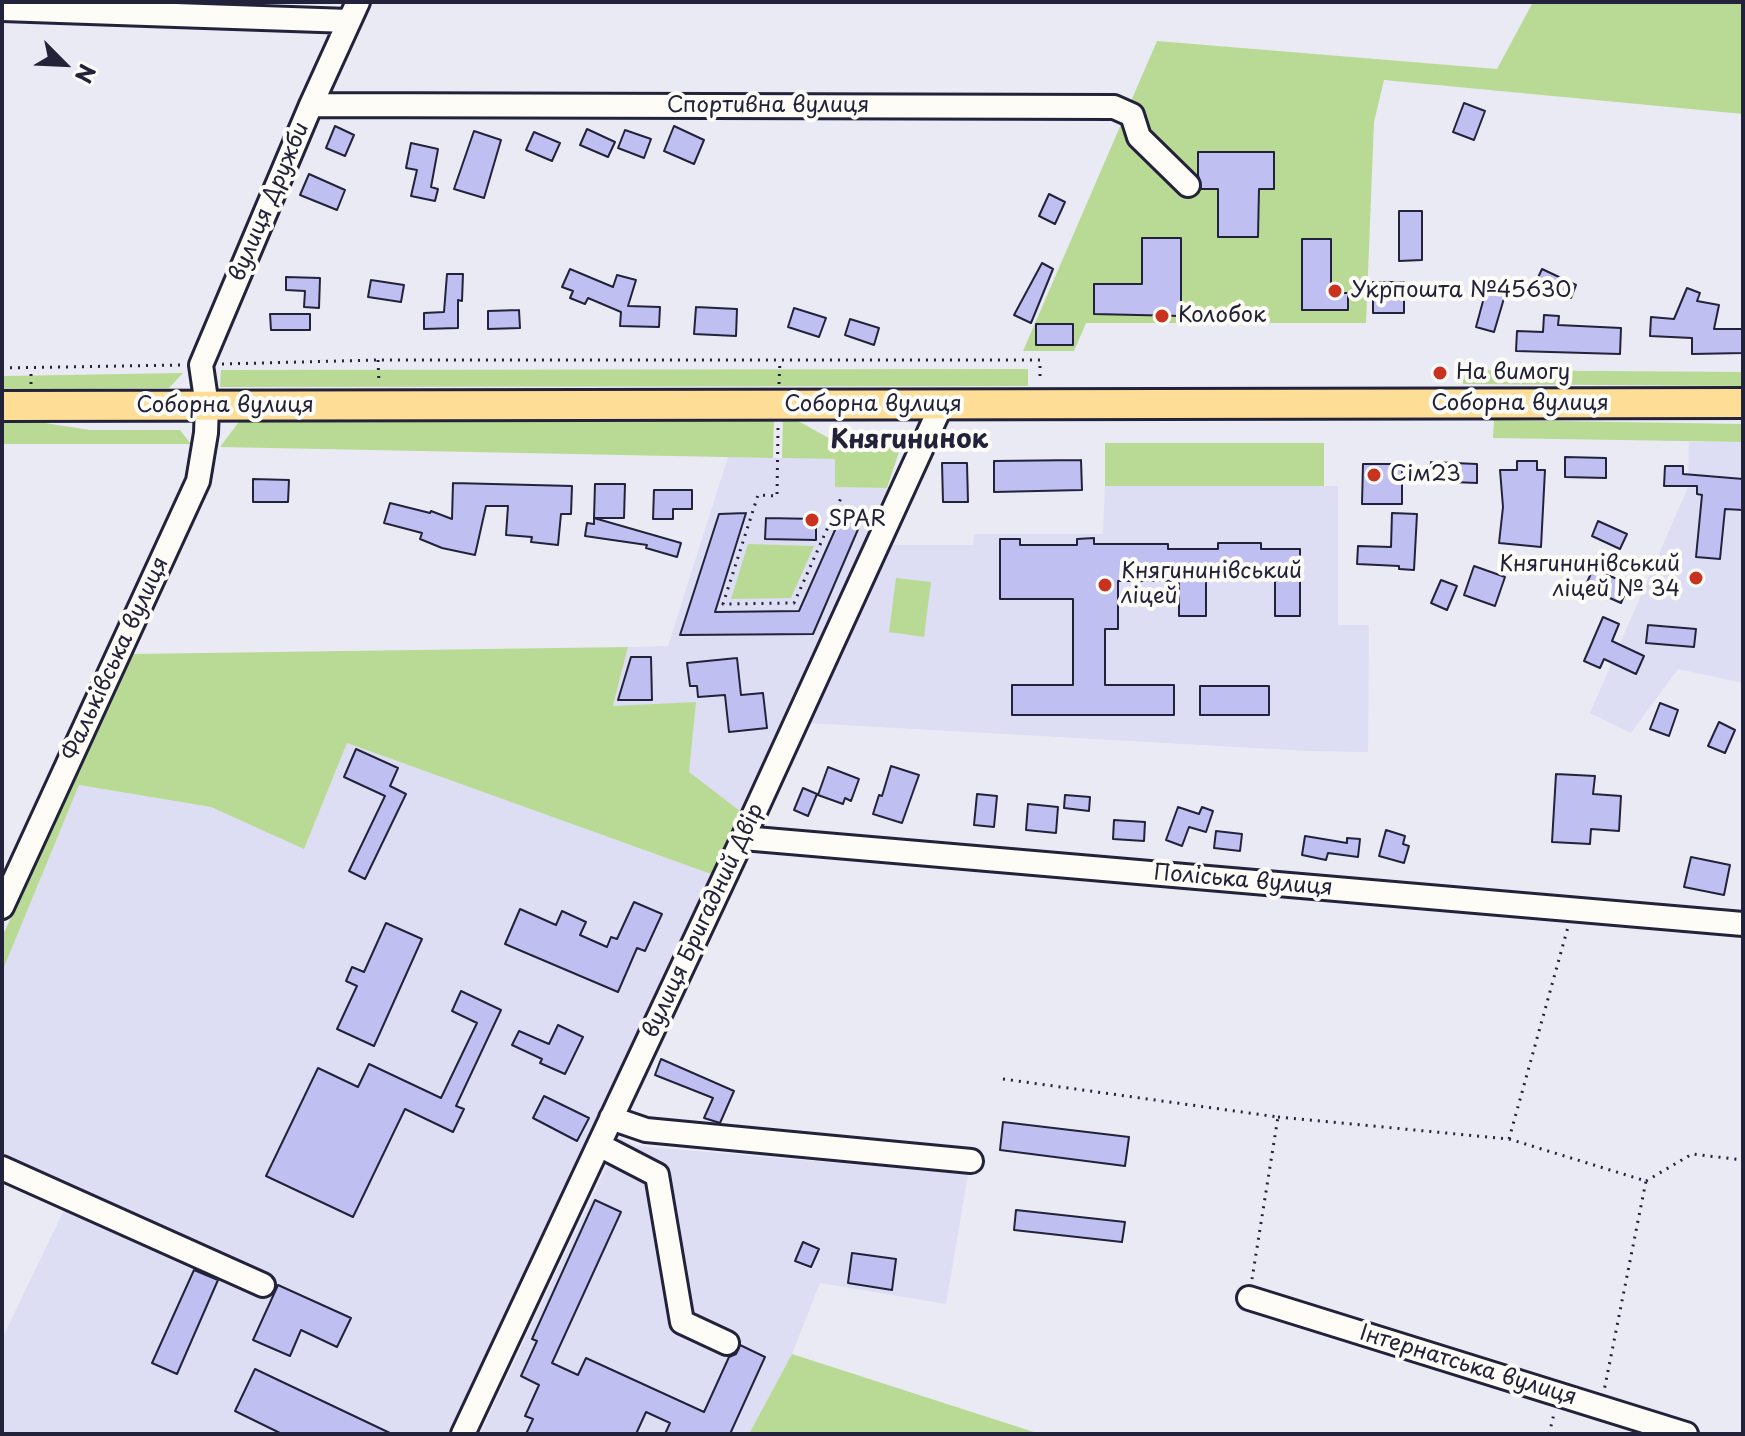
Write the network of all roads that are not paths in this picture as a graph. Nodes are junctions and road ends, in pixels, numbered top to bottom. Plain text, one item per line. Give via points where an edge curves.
1 (2, 9) edge
2 (354, 12) edge
3 (311, 105) junction
4 (1188, 185) dead end
5 (1743, 403) edge
6 (2, 406) edge
7 (207, 406) junction
8 (941, 406) junction
9 (743, 838) junction
10 (12, 863) edge
11 (2, 907) edge
12 (1743, 924) edge
13 (611, 1118) junction
14 (599, 1145) junction
15 (971, 1161) dead end
16 (2, 1168) edge
17 (263, 1285) dead end
18 (1249, 1298) road end
19 (727, 1343) dead end
20 (463, 1434) edge
21 (1686, 1434) edge

1 - 2 street
2 - 3 street, вулиця Дружби
3 - 4 street, Спортивна вулиця via 1114,107 1132,115 1139,137
3 - 7 street, вулиця Дружби via 201,365
5 - 8 main road, Соборна вулиця
6 - 7 main road, Соборна вулиця
7 - 8 main road, Соборна вулиця
7 - 10 street, Фальківська вулиця via 198,481
8 - 9 street, вулиця Бригадний Двір
9 - 12 street, Поліська вулиця
9 - 13 street, вулиця Бригадний Двір
10 - 11 street, Фальківська вулиця
13 - 14 street, вулиця Бригадний Двір
13 - 15 street via 646,1130
14 - 19 street via 657,1175 682,1322
14 - 20 street, вулиця Бригадний Двір
16 - 17 street
18 - 21 street, Інтернатська вулиця

